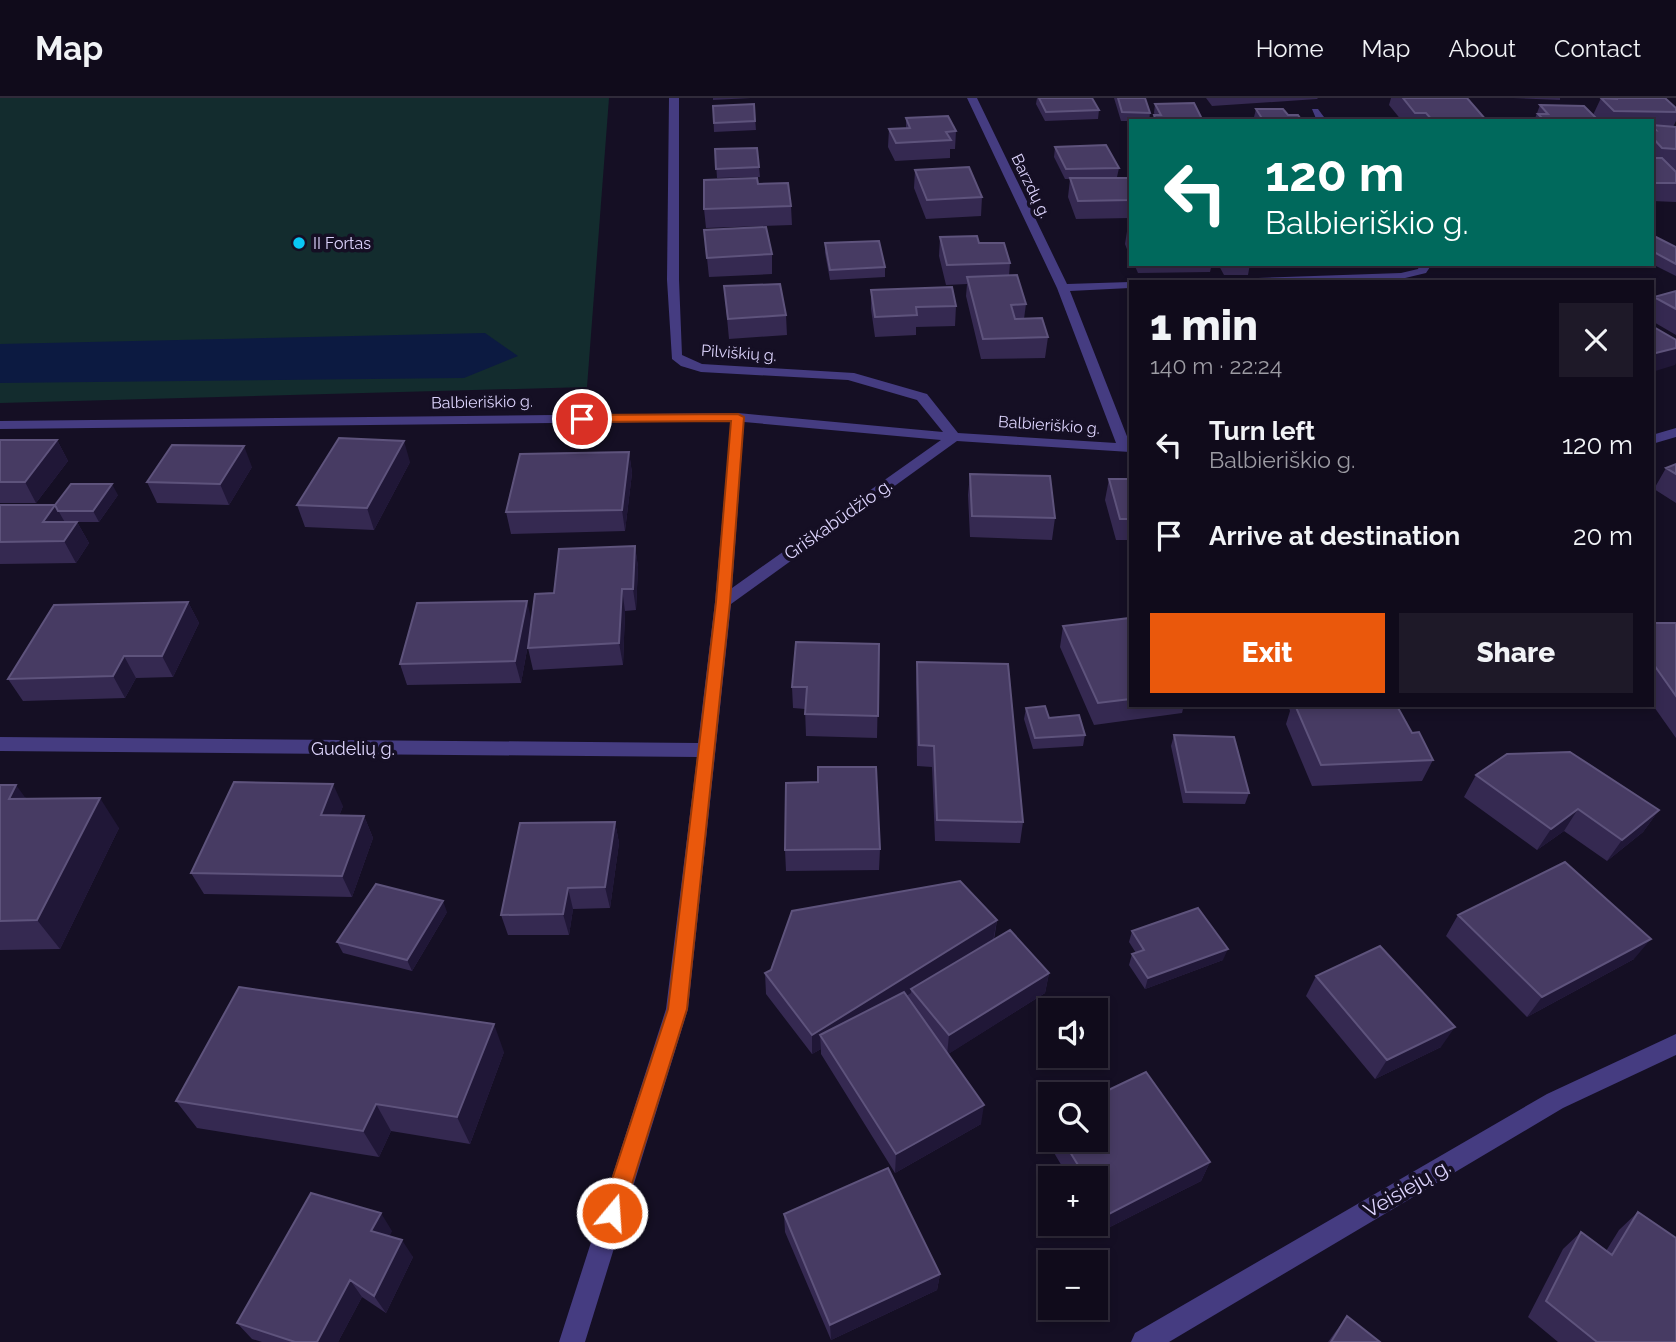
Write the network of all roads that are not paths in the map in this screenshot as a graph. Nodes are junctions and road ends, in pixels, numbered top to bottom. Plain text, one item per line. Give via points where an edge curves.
1 (674, 98) edge
2 (972, 98) edge
3 (1315, 111) dead end
4 (1321, 119) edge
5 (1425, 266) edge
6 (1279, 280) edge
7 (1129, 285) edge
8 (1063, 288) junction
9 (738, 417) junction
10 (0, 425) edge
11 (1676, 432) edge
12 (954, 437) junction
13 (1654, 439) edge
14 (1128, 448) edge
15 (723, 602) junction
16 (0, 744) edge
17 (706, 750) junction
18 (1676, 1044) edge
19 (572, 1342) edge
20 (1143, 1342) edge

1 - 12 street, Pilviškių g. via 676,356 701,368 849,376 898,390 922,397
2 - 8 street, Barzdų g.
3 - 4 street
5 - 6 street via 1422,271 1401,275
7 - 8 street
8 - 14 street, Barzdų g.
9 - 10 street, Balbieriškio g.
9 - 12 street, Balbieriškio g.
9 - 15 street
11 - 13 street
12 - 14 street, Balbieriškio g.
12 - 15 street, Griškabūdžio g.
15 - 17 street
16 - 17 street, Gudelių g.
17 - 19 street via 677,1009
18 - 20 street, Veisiejų g. via 1555,1101

